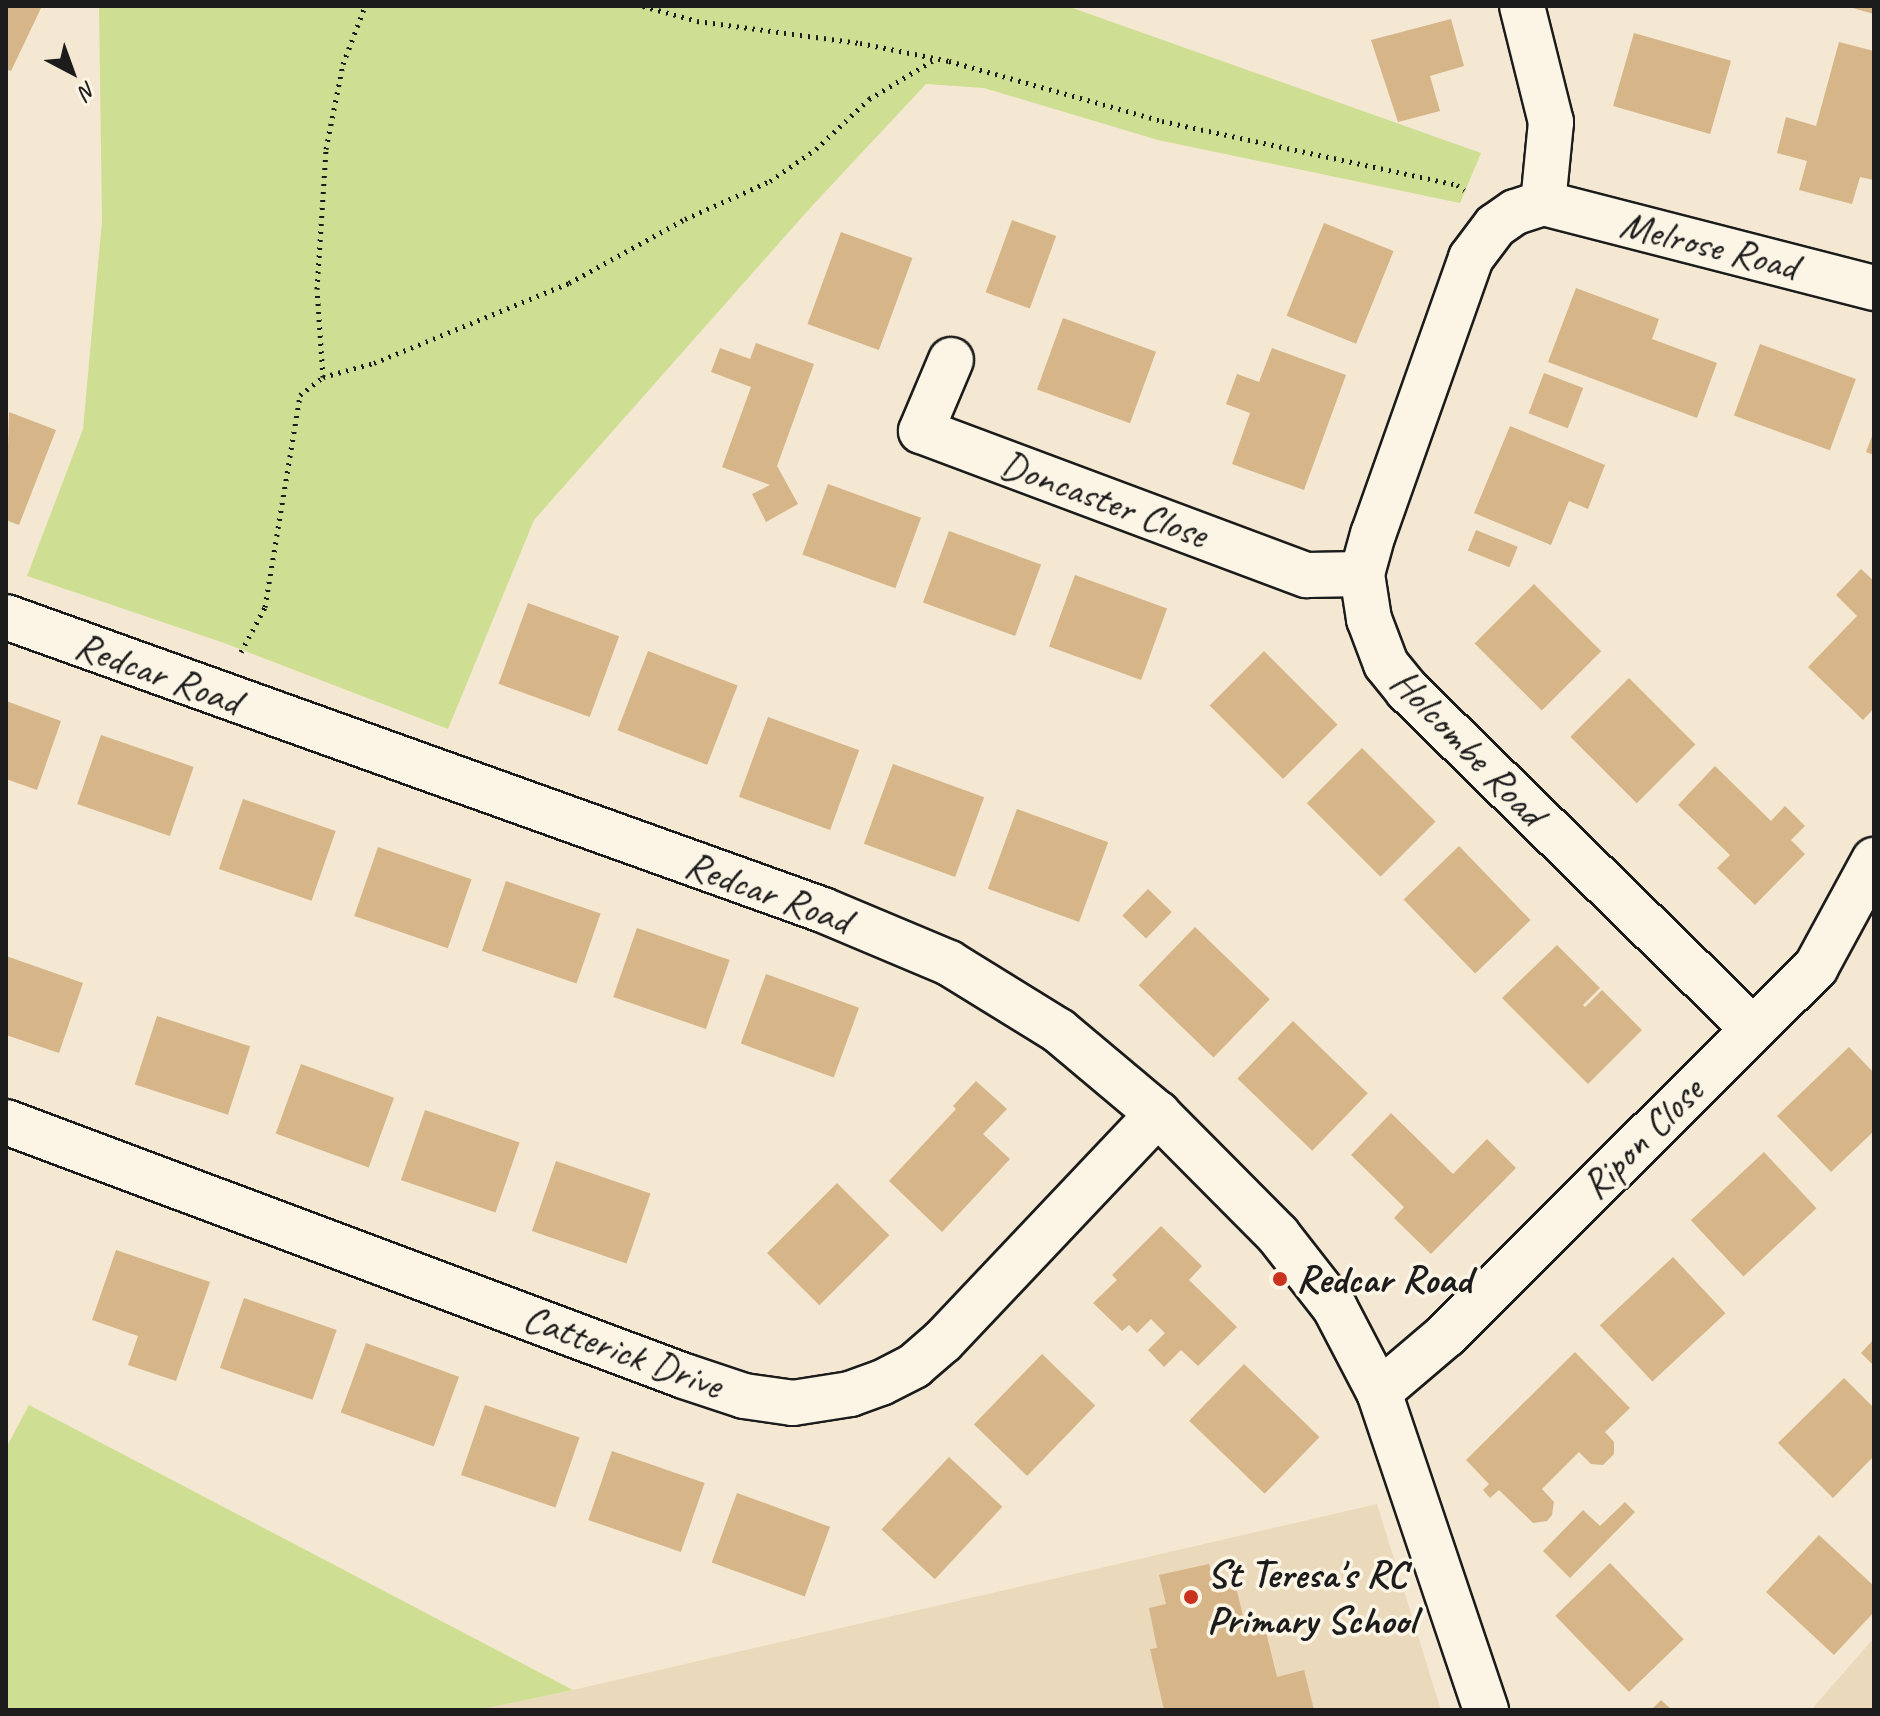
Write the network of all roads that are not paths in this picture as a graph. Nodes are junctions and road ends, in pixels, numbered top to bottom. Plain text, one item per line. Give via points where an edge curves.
1 (1522, 6) edge
2 (1524, 211) junction
3 (1874, 288) edge
4 (951, 360) dead end
5 (1362, 574) junction
6 (6, 617) edge
7 (1874, 860) edge
8 (1752, 1028) junction
9 (1158, 1114) junction
10 (6, 1122) edge
11 (1379, 1392) junction
12 (1486, 1710) edge

1 - 2 street via 1551,122
2 - 3 street, Melrose Road
2 - 5 street, Holcombe Road via 1471,258
4 - 5 street, Doncaster Close via 921,431 1307,575
5 - 8 street, Holcombe Road via 1369,619 1386,664 1407,690
6 - 9 street, Redcar Road via 823,910 949,963 1059,1031
7 - 8 street, Ripon Close via 1816,967
8 - 11 street, Ripon Close via 1446,1335
9 - 10 street, Catterick Drive via 914,1366 850,1394 793,1403 744,1396 684,1376
9 - 11 street, Redcar Road via 1278,1235 1335,1308
11 - 12 street, Redcar Road

